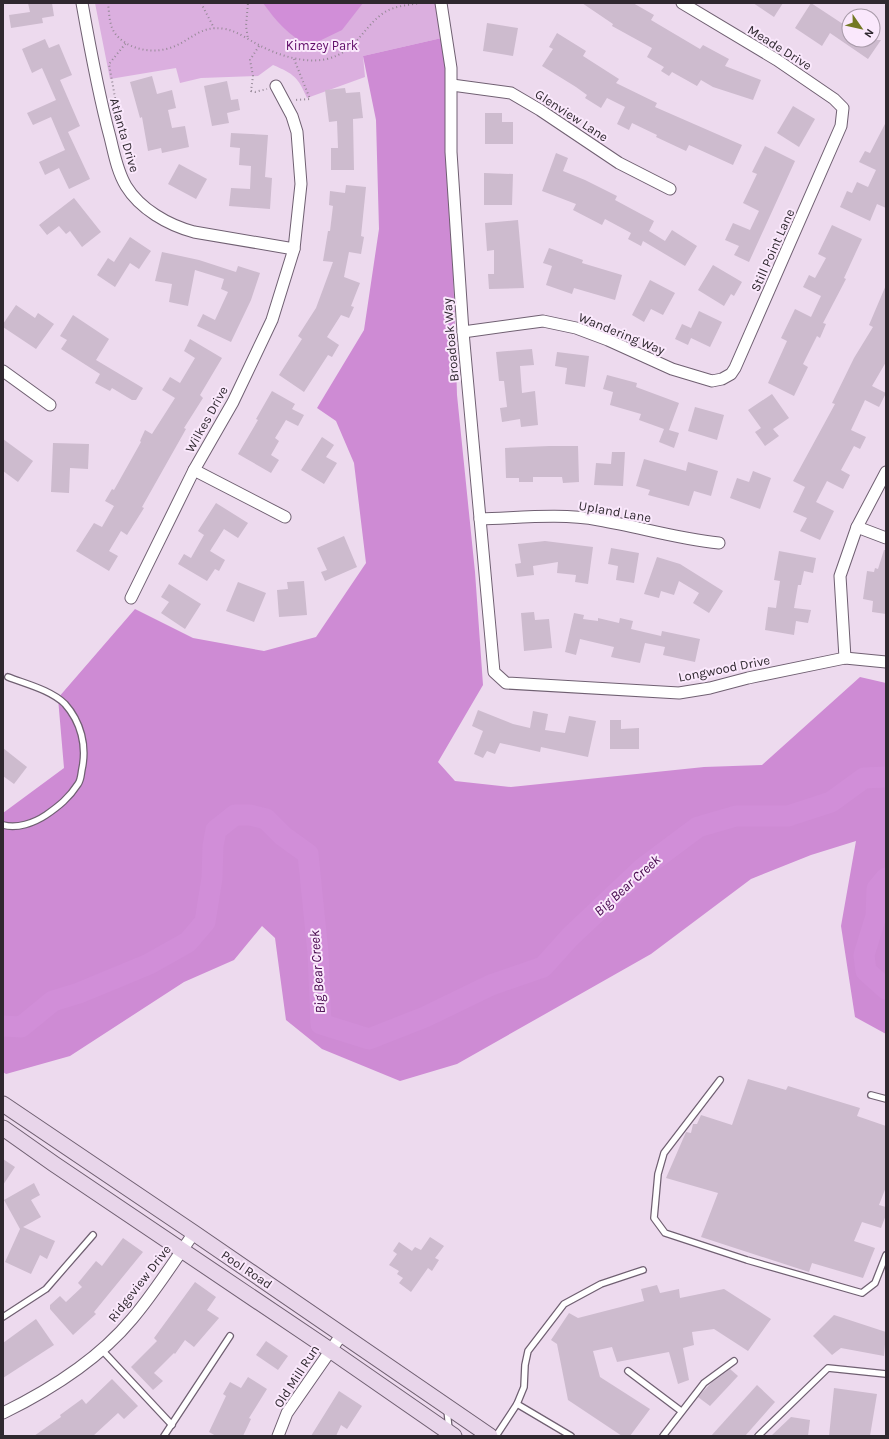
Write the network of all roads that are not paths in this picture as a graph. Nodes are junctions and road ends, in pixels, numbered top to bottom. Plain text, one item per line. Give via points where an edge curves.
1 (82, 3) edge
2 (441, 3) edge
3 (682, 3) edge
4 (452, 85) junction
5 (276, 86) road end
6 (841, 126) joint
7 (670, 189) dead end
8 (294, 248) junction
9 (463, 332) junction
10 (3, 371) edge
11 (722, 379) joint
12 (50, 405) dead end
13 (194, 470) junction
14 (886, 472) edge
15 (285, 517) dead end
16 (480, 519) junction
17 (857, 527) junction
18 (886, 538) edge
19 (719, 543) dead end
20 (131, 598) dead end
21 (845, 658) junction
22 (886, 662) edge
23 (496, 675) joint
24 (8, 677) dead end
25 (3, 825) edge
26 (720, 1080) dead end
27 (871, 1095) dead end
28 (886, 1098) edge
29 (3, 1104) edge
30 (3, 1128) edge
31 (194, 1232) junction
32 (93, 1235) dead end
33 (182, 1251) junction
34 (886, 1256) edge
35 (643, 1270) dead end
36 (3, 1317) edge
37 (342, 1334) junction
38 (230, 1336) dead end
39 (101, 1349) junction
40 (330, 1350) junction
41 (734, 1361) dead end
42 (628, 1371) dead end
43 (886, 1374) edge
44 (517, 1404) junction
45 (447, 1406) junction
46 (681, 1411) junction
47 (3, 1413) edge
48 (172, 1425) junction
49 (450, 1435) edge
50 (164, 1436) edge
51 (278, 1436) edge
52 (490, 1436) edge
53 (496, 1436) edge
54 (571, 1436) edge
55 (663, 1436) edge
56 (758, 1436) edge

1 - 8 street, Atlanta Drive via 102,106 119,173 133,195 149,210 179,228
2 - 4 street, Broadoak Way via 452,68
3 - 6 street, Meade Drive via 776,60 834,99 843,108
4 - 7 street, Glenview Lane via 511,93 619,163
4 - 9 street, Broadoak Way via 451,152
5 - 8 street, Wilkes Drive via 292,116 297,132 301,184
6 - 11 street, Still Point Lane via 735,368
8 - 13 street, Wilkes Drive via 272,320 233,402
9 - 11 street, Wandering Way via 543,321 576,328 672,369 712,381
9 - 16 street, Broadoak Way
10 - 12 street
13 - 15 street
13 - 20 street, Wilkes Drive
14 - 17 street
16 - 19 street, Upland Lane via 563,516 598,520 690,540
16 - 23 street, Broadoak Way
17 - 18 street
17 - 21 street via 840,576
21 - 22 street, Longwood Drive
21 - 23 street, Longwood Drive via 679,693 506,682
24 - 25 lane via 51,694 65,704 83,738 84,758 79,782 63,804 38,821 12,828
26 - 34 lane via 664,1153 658,1174 654,1218 665,1233 746,1260 862,1293 875,1283
27 - 28 lane
29 - 31 main road, Pool Road
30 - 33 main road, Pool Road
31 - 33 street, Ridgeview Drive
31 - 37 main road, Pool Road
32 - 36 lane via 46,1289
33 - 39 street, Ridgeview Drive via 132,1319
33 - 40 main road, Pool Road
35 - 44 lane via 601,1284 564,1304 528,1351 524,1387
37 - 40 street, Old Mill Run
37 - 45 main road, Pool Road
38 - 48 lane
39 - 47 street, Ridgeview Drive via 73,1372 35,1397
39 - 48 lane
40 - 49 main road, Pool Road
40 - 51 street, Old Mill Run via 287,1414
41 - 46 lane via 704,1383
42 - 46 lane
43 - 56 lane via 828,1368
44 - 53 lane
44 - 54 lane
45 - 49 lane
45 - 52 main road, Pool Road
46 - 55 lane
48 - 50 lane

